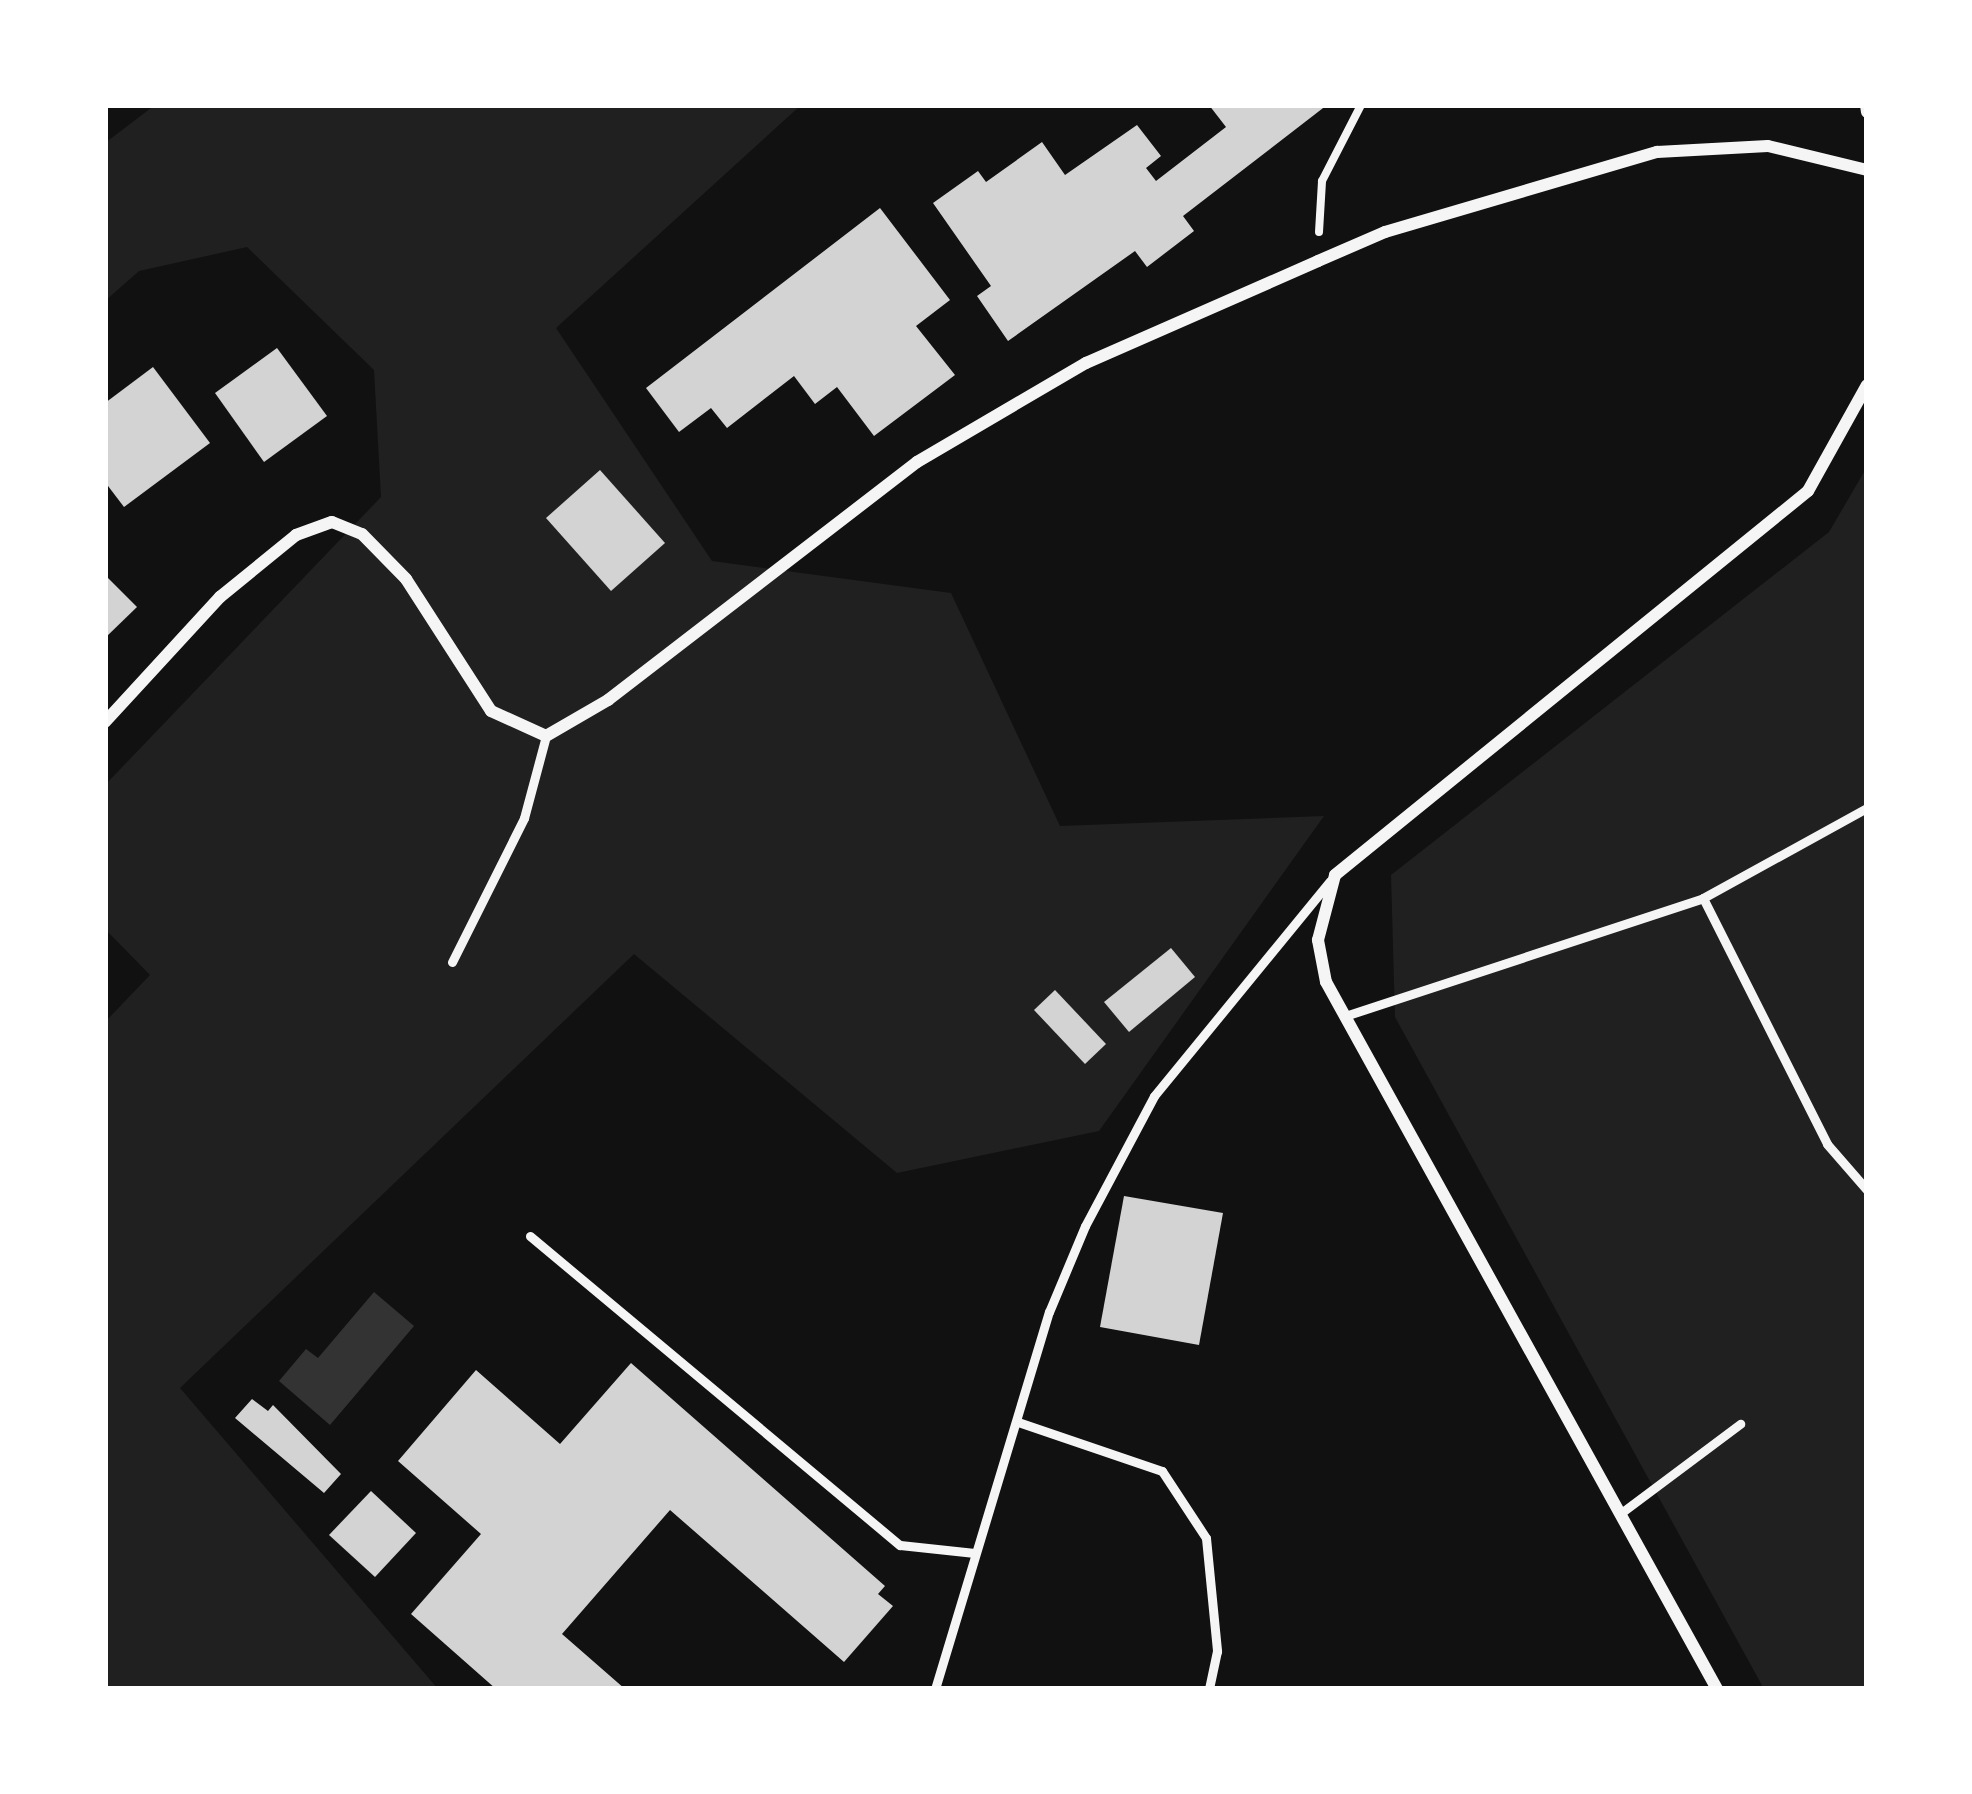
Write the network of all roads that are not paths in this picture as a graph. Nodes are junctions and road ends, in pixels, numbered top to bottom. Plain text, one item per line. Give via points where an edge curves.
1 (1867, 170) edge
2 (1867, 385) edge
3 (105, 722) edge
4 (546, 736) junction
5 (1867, 808) edge
6 (1335, 875) junction
7 (1703, 898) junction
8 (452, 962) dead end
9 (1345, 1016) junction
10 (1867, 1190) edge
11 (530, 1236) dead end
12 (1018, 1422) junction
13 (1740, 1424) dead end
14 (1621, 1513) junction
15 (975, 1553) junction
16 (935, 1689) edge
17 (1209, 1689) edge
18 (1717, 1689) edge

1 - 4 street via 1768,146 1657,152 1385,232 1086,363 917,462 608,700
2 - 6 street via 1808,491
3 - 4 street via 220,597 296,535 332,522 362,534 406,579 491,711
4 - 8 lane via 524,818
5 - 7 lane
6 - 9 street via 1318,940 1326,982
6 - 12 lane via 1154,1096 1085,1226
7 - 9 lane
7 - 10 lane via 1827,1144
9 - 14 street
11 - 15 lane via 900,1545
12 - 15 lane
12 - 17 lane via 1162,1471 1206,1538 1216,1651
13 - 14 lane
14 - 18 street
15 - 16 lane

